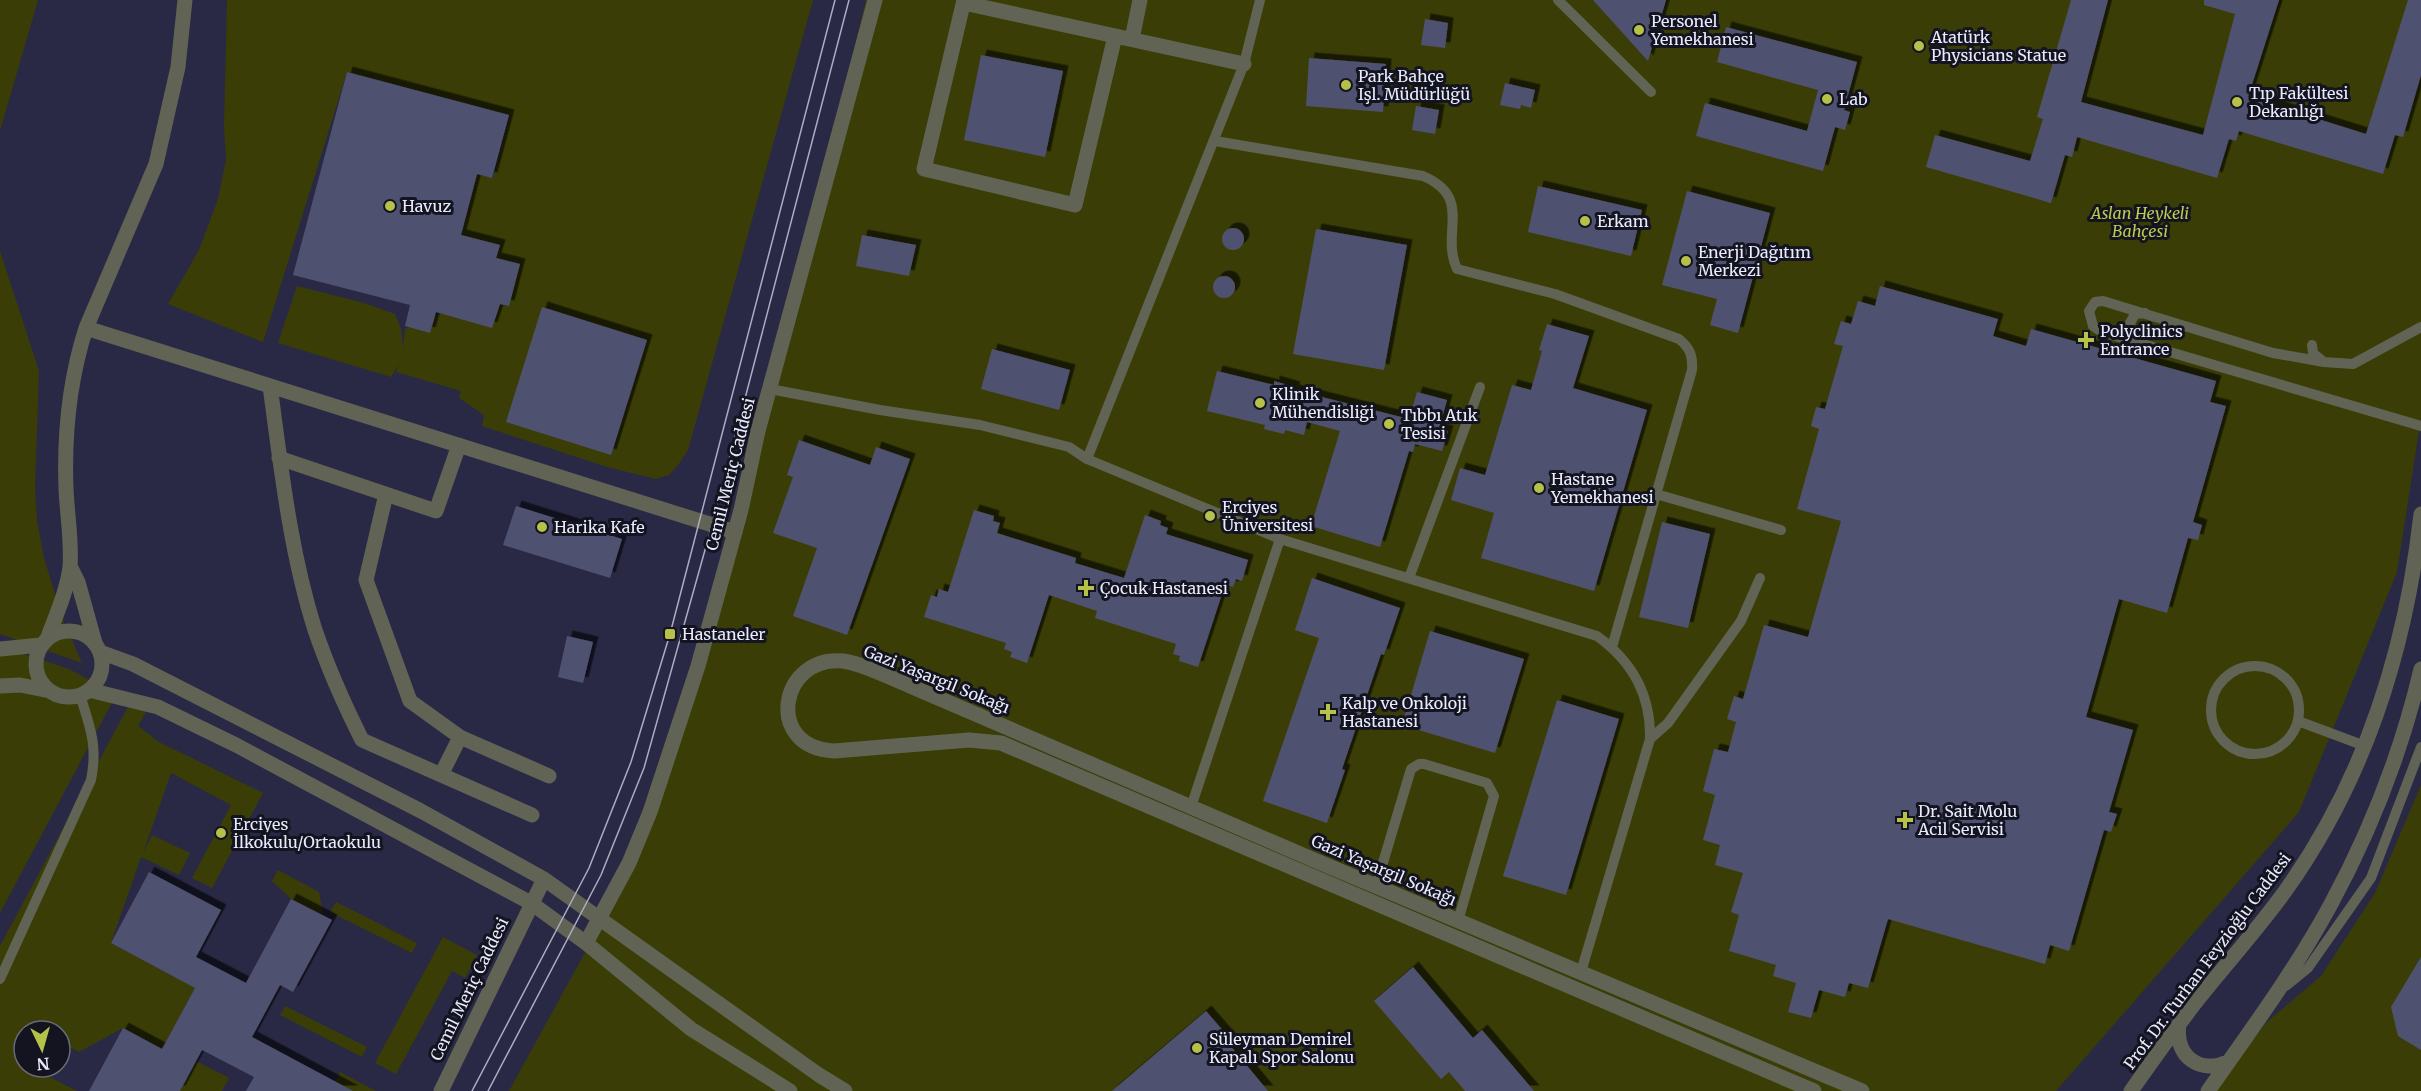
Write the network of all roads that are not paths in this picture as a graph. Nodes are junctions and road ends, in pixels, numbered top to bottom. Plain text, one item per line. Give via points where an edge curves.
1 (185, 0) edge
2 (875, 0) edge
3 (1140, 0) edge
4 (1260, 0) edge
5 (1558, 0) edge
6 (964, 1) edge
7 (1115, 36) junction
8 (1132, 39) junction
9 (1244, 64) junction
10 (1651, 92) dead end
11 (1215, 141) junction
12 (2145, 313) junction
13 (2421, 327) edge
14 (86, 328) junction
15 (2142, 343) junction
16 (2312, 345) dead end
17 (2324, 363) junction
18 (270, 386) junction
19 (1480, 387) dead end
20 (770, 388) junction
21 (2421, 426) edge
22 (459, 445) junction
23 (279, 458) junction
24 (1087, 459) junction
25 (386, 494) junction
26 (1656, 494) junction
27 (2421, 514) edge
28 (1781, 530) dead end
29 (735, 532) junction
30 (1280, 539) junction
31 (70, 566) junction
32 (1409, 578) junction
33 (1761, 578) dead end
34 (44, 641) junction
35 (1612, 646) junction
36 (98, 648) junction
37 (0, 649) edge
38 (2421, 669) edge
39 (0, 686) edge
40 (50, 691) junction
41 (85, 693) junction
42 (2298, 721) junction
43 (460, 737) junction
44 (1650, 739) junction
45 (2365, 746) junction
46 (2421, 747) edge
47 (441, 775) junction
48 (549, 776) dead end
49 (1191, 807) junction
50 (532, 815) dead end
51 (544, 879) junction
52 (1376, 886) junction
53 (531, 903) junction
54 (600, 917) junction
55 (1458, 921) junction
56 (586, 943) junction
57 (1581, 972) junction
58 (0, 980) edge
59 (2276, 993) junction
60 (2179, 1025) junction
61 (2229, 1061) junction
62 (441, 1091) edge
63 (790, 1091) edge
64 (844, 1091) edge
65 (1814, 1091) edge
66 (1862, 1091) edge
67 (2131, 1091) edge
68 (2208, 1091) edge

1 - 14 street via 178,67 156,164
2 - 20 street, Cemil Meriç Caddesi
3 - 8 street
4 - 9 lane
5 - 10 lane
6 - 7 street
6 - 7 street via 924,169 1075,205
7 - 8 street
8 - 9 street
9 - 11 lane
11 - 24 lane
11 - 26 lane via 1424,176 1442,186 1453,204 1450,246 1457,269 1555,294 1679,339 1691,352 1692,370
12 - 15 lane via 2135,315 2130,323 2133,335
12 - 15 lane via 2103,301 2096,302 2089,311 2093,326 2102,332
12 - 17 lane via 2273,353
13 - 17 lane via 2353,364
14 - 18 street
14 - 31 street via 67,413
15 - 21 lane
16 - 17 lane via 2313,353
18 - 22 street
18 - 23 street
19 - 32 lane
20 - 24 lane via 980,425 1069,447
20 - 29 street, Cemil Meriç Caddesi
22 - 25 street via 436,511
22 - 29 street
23 - 25 street
23 - 47 street via 312,618 327,663 362,740
24 - 30 lane
25 - 43 street via 366,580 410,701
26 - 28 lane
26 - 35 lane
27 - 45 street, Prof. Dr. Turhan Feyzioğlu Caddesi via 2403,623
29 - 54 street, Cemil Meriç Caddesi via 660,785 629,863
30 - 32 lane
30 - 49 lane
31 - 34 street via 63,596
31 - 36 street
32 - 35 lane via 1597,636
33 - 44 lane via 1741,621 1668,723
34 - 36 street via 57,632 78,631
34 - 37 street
34 - 40 street via 36,655 37,675
35 - 44 lane via 1643,690
36 - 41 street via 101,673
36 - 51 street via 421,811
38 - 59 street via 2387,781 2367,831 2330,905
39 - 40 street
40 - 41 street via 70,697
41 - 53 street via 158,707 178,716
41 - 58 lane via 94,739 92,780
42 - 42 lane via 2298,699 2293,688 2267,668 2234,672 2217,688 2213,699 2211,710 2217,732 2233,748 2244,752 2277,748
42 - 45 lane
43 - 47 street
43 - 48 street
44 - 57 lane
45 - 60 street, Prof. Dr. Turhan Feyzioğlu Caddesi via 2307,860
46 - 59 lane via 2371,878 2308,968
47 - 50 street
49 - 52 street, Gazi Yaşargil Sokağı
49 - 65 street, Gazi Yaşargil Sokağı via 852,663 832,662 813,668 797,679 789,693 792,728 812,748 834,751 969,740 1001,743
51 - 53 street, Cemil Meriç Caddesi
51 - 54 street
52 - 55 street, Gazi Yaşargil Sokağı
52 - 55 lane via 1411,769 1424,764 1482,781 1494,796
53 - 56 street
53 - 62 street, Cemil Meriç Caddesi
54 - 56 street, Cemil Meriç Caddesi
54 - 64 street
55 - 57 street, Gazi Yaşargil Sokağı
56 - 63 street via 691,1029
57 - 66 street, Gazi Yaşargil Sokağı
59 - 61 street
60 - 61 street via 2179,1044 2190,1060 2205,1066
60 - 67 street, Prof. Dr. Turhan Feyzioğlu Caddesi
61 - 68 street

